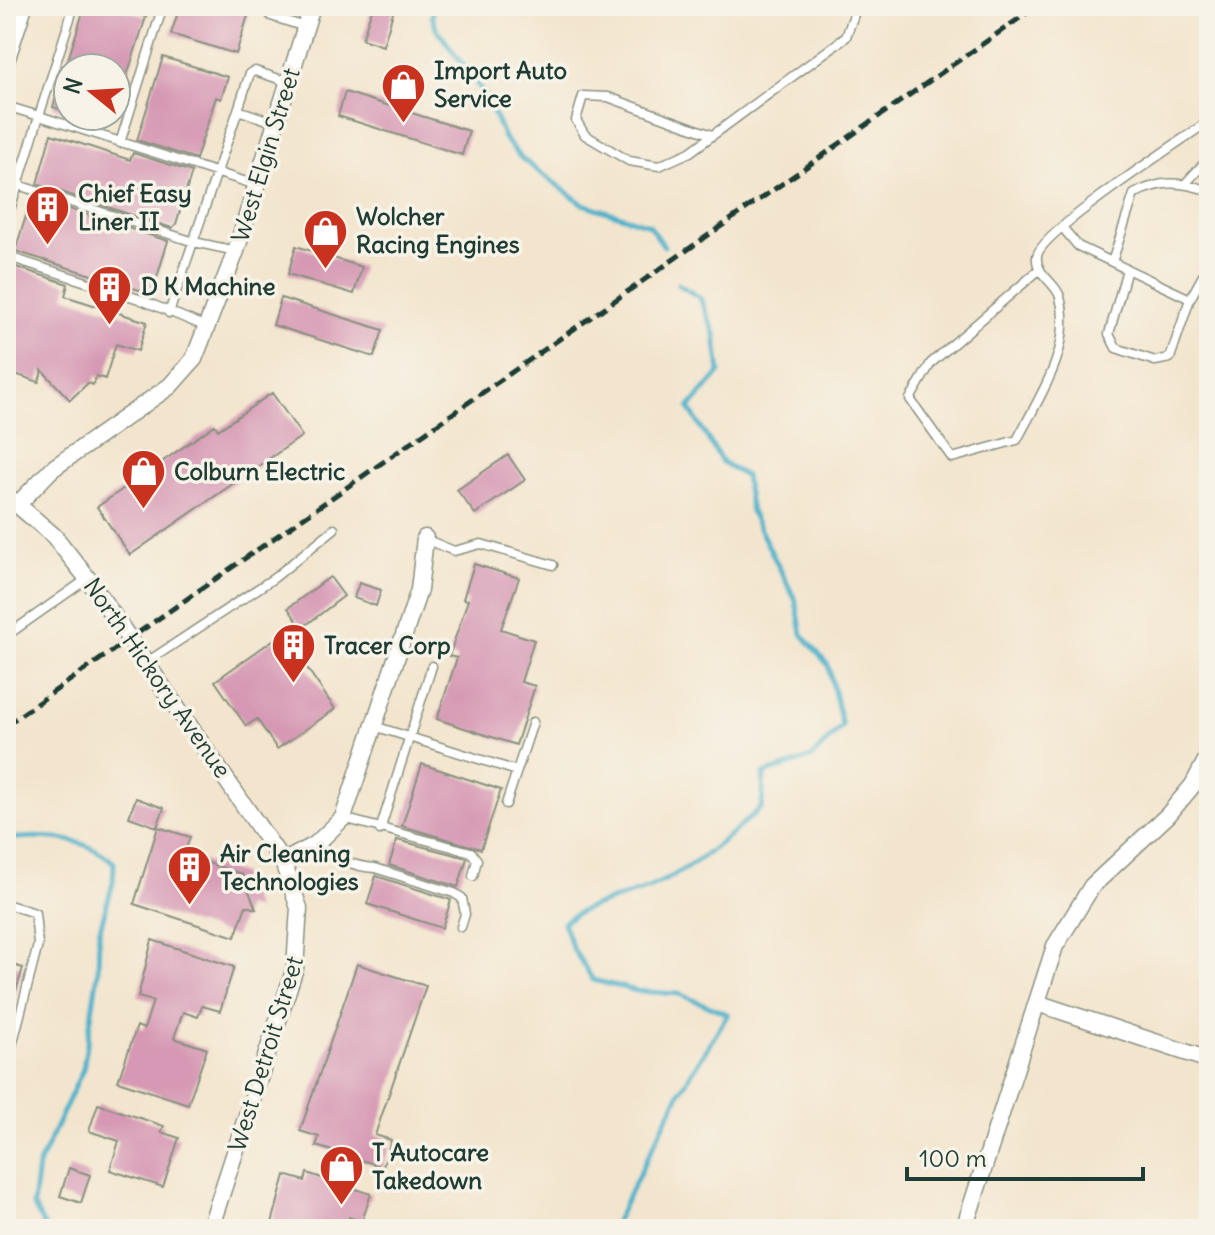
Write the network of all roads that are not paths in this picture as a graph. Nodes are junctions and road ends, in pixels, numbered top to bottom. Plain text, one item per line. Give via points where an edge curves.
1 (24, 6) edge
2 (74, 6) edge
3 (152, 6) edge
4 (270, 6) edge
5 (312, 6) edge
6 (857, 6) edge
7 (163, 8) edge
8 (306, 27) junction
9 (6, 61) edge
10 (289, 82) junction
11 (6, 106) edge
12 (238, 110) junction
13 (39, 116) junction
14 (1209, 121) edge
15 (276, 123) junction
16 (712, 135) junction
17 (120, 143) junction
18 (1209, 158) edge
19 (217, 174) junction
20 (6, 181) edge
21 (1186, 183) junction
22 (18, 185) junction
23 (256, 185) junction
24 (1209, 191) edge
25 (6, 222) edge
26 (1062, 227) junction
27 (194, 242) junction
28 (236, 251) junction
29 (6, 256) edge
30 (1113, 259) junction
31 (1209, 265) edge
32 (1127, 269) junction
33 (1039, 270) junction
34 (1190, 299) junction
35 (169, 313) junction
36 (209, 328) junction
37 (13, 499) edge
38 (334, 529) dead end
39 (425, 538) joint
40 (553, 565) dead end
41 (88, 579) junction
42 (6, 636) edge
43 (147, 662) junction
44 (432, 666) dead end
45 (533, 722) dead end
46 (374, 726) junction
47 (411, 736) junction
48 (1209, 755) edge
49 (517, 771) junction
50 (506, 804) dead end
51 (343, 818) junction
52 (380, 830) junction
53 (315, 845) junction
54 (283, 862) junction
55 (473, 876) dead end
56 (6, 904) edge
57 (461, 927) dead end
58 (1037, 1003) junction
59 (1209, 1060) edge
60 (6, 1069) edge
61 (210, 1229) edge
62 (964, 1229) edge

1 - 9 street
2 - 13 lane
3 - 7 lane
4 - 8 lane via 271,16
5 - 8 street, West Elgin Street
6 - 16 lane via 846,37
7 - 17 lane
8 - 10 street, West Elgin Street
10 - 12 lane via 250,73
10 - 15 street, West Elgin Street
11 - 13 lane
12 - 15 lane
12 - 19 lane
13 - 17 lane
13 - 22 lane
14 - 26 lane
15 - 23 street, West Elgin Street
16 - 16 lane via 659,166 629,161 585,135 576,120 583,96 608,97
17 - 19 lane
18 - 21 lane
19 - 23 lane
19 - 27 lane
20 - 22 lane
21 - 24 lane
21 - 30 lane via 1155,183 1134,194
22 - 25 lane
22 - 27 lane
23 - 28 street, West Elgin Street
26 - 30 lane via 1078,246
26 - 33 lane via 1042,245
27 - 28 lane
27 - 35 lane
28 - 36 street, West Elgin Street
29 - 35 lane
30 - 32 lane
31 - 34 lane
32 - 34 lane
32 - 34 lane via 1109,334 1116,348 1155,361 1170,358
33 - 33 lane via 931,363 910,399 952,458 1017,440 1053,370 1063,334 1060,295
35 - 36 lane
36 - 37 street, West Elgin Street via 183,374
37 - 41 street, North Hickory Avenue via 54,536
38 - 43 lane via 274,578
39 - 40 lane via 454,551 481,544
39 - 46 street via 419,590
41 - 42 lane
41 - 43 street, North Hickory Avenue
43 - 54 street, North Hickory Avenue
44 - 47 lane
45 - 49 lane
46 - 47 lane
46 - 51 street
47 - 49 lane
47 - 52 lane
48 - 58 street via 1168,815 1092,886 1072,914 1055,946
49 - 50 lane
51 - 52 lane
51 - 53 street
52 - 55 lane via 400,830 471,852 477,860
53 - 54 street
53 - 57 lane via 337,859 454,893 462,898
54 - 61 street, West Detroit Street via 299,908 295,968
56 - 60 lane via 35,913 38,945
58 - 59 street
58 - 62 street

